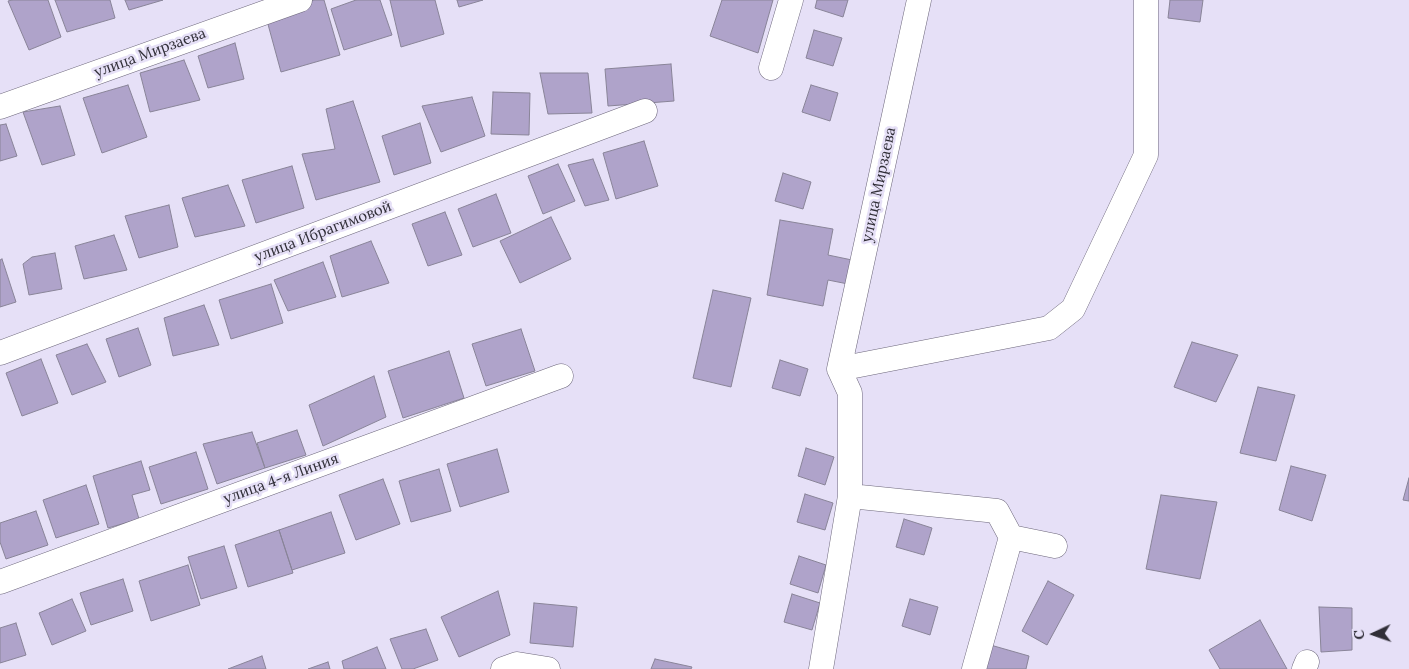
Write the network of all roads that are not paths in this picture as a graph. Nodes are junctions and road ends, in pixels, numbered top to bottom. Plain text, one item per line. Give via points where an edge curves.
1 (300, 0) edge
2 (791, 0) edge
3 (919, 0) edge
4 (1146, 0) edge
5 (771, 68) dead end
6 (0, 107) edge
7 (645, 112) dead end
8 (0, 353) edge
9 (839, 369) junction
10 (561, 376) dead end
11 (850, 496) junction
12 (1011, 537) junction
13 (1055, 546) dead end
14 (0, 582) edge
15 (503, 669) edge
16 (548, 669) edge
17 (821, 669) edge
18 (974, 669) edge

1 - 6 street, улица Мирзаева
2 - 5 street
3 - 9 street, улица Мирзаева
4 - 9 street via 1146,155 1073,309 1049,328
7 - 8 street, улица Ибрагимовой
9 - 11 street via 850,393
10 - 14 street, улица 4-я Линия
11 - 12 street via 997,511
11 - 17 street
12 - 13 street
12 - 18 street
15 - 16 street via 517,664

